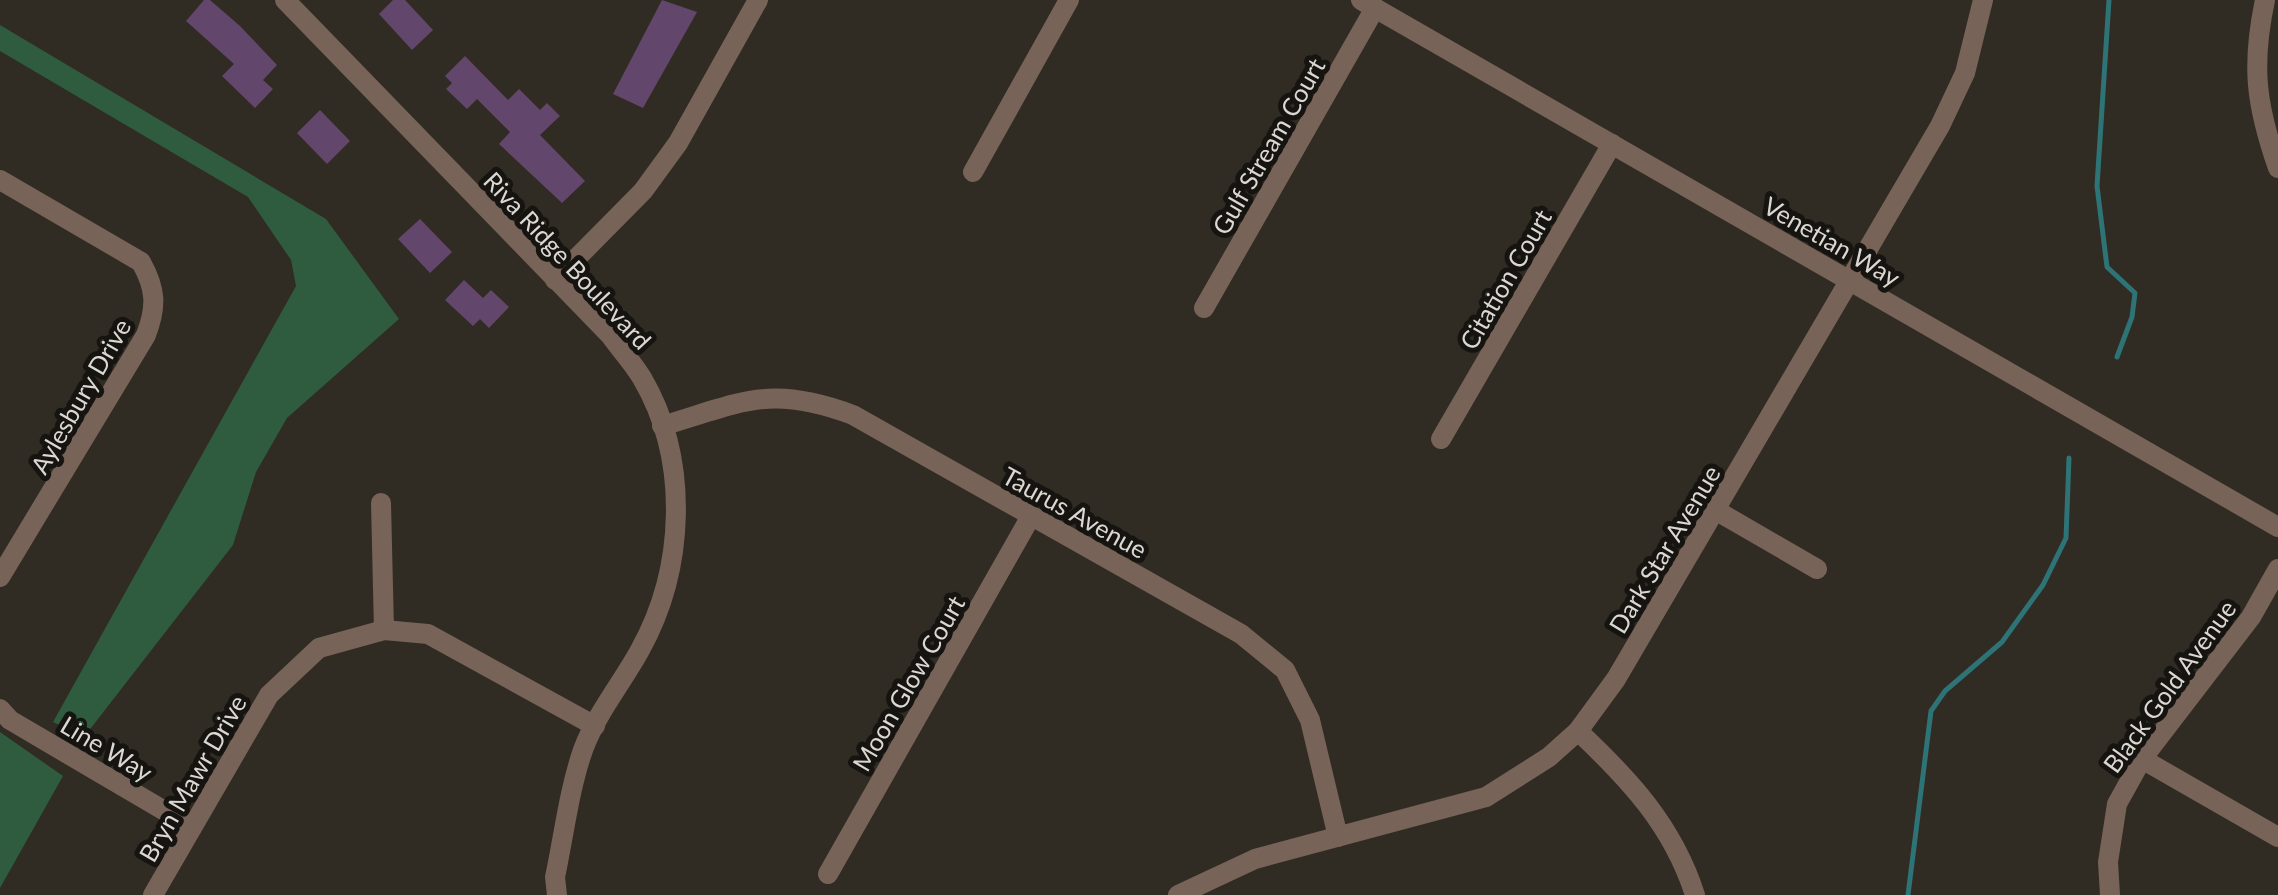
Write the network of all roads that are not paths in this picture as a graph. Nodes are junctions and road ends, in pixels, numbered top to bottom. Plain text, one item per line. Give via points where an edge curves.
1 (284, 0) edge
2 (758, 0) edge
3 (1069, 0) edge
4 (1984, 0) edge
5 (2264, 0) edge
6 (1368, 4) edge
7 (1612, 144) junction
8 (2278, 168) edge
9 (974, 172) dead end
10 (0, 180) edge
11 (555, 280) junction
12 (1850, 280) junction
13 (1204, 308) dead end
14 (662, 426) junction
15 (1441, 439) dead end
16 (381, 503) dead end
17 (1716, 511) junction
18 (1032, 516) junction
19 (2278, 527) edge
20 (1817, 569) dead end
21 (2278, 569) edge
22 (0, 577) edge
23 (384, 630) junction
24 (0, 709) edge
25 (595, 726) junction
26 (1578, 731) junction
27 (2142, 759) junction
28 (192, 827) junction
29 (1338, 837) junction
30 (2278, 838) edge
31 (828, 874) dead end
32 (153, 895) edge
33 (557, 895) edge
34 (1178, 895) edge
35 (1695, 895) edge
36 (2110, 895) edge

1 - 11 street, Riva Ridge Boulevard
2 - 11 street via 678,143 643,191
3 - 9 street
4 - 12 street, Dark Star Avenue via 1966,72
5 - 8 street via 2257,108
6 - 7 street, Venetian Way
6 - 13 street, Gulf Stream Court
7 - 12 street, Venetian Way
7 - 15 street, Citation Court
10 - 22 street, Aylesbury Drive via 141,262 154,286 155,311
11 - 14 street, Riva Ridge Boulevard via 610,335 642,379
12 - 17 street, Dark Star Avenue
12 - 19 street, Venetian Way
14 - 18 street, Taurus Avenue via 753,398 805,397 853,415
14 - 25 street, Riva Ridge Boulevard via 675,482 667,587 642,647
16 - 23 street
17 - 20 street
17 - 26 street, Dark Star Avenue via 1616,680
18 - 29 street, Taurus Avenue via 1241,634 1285,670 1310,720
18 - 31 street, Moon Glow Court
21 - 27 street, Black Gold Avenue via 2251,617
23 - 25 street, Bryn Mawr Drive via 428,634
23 - 28 street, Bryn Mawr Drive via 319,648 269,694
24 - 28 street, Line Way
25 - 33 street, Riva Ridge Boulevard via 583,750 554,877
26 - 29 street, Dark Star Avenue via 1549,758 1486,796
26 - 35 street via 1654,810 1684,860
27 - 30 street
27 - 36 street, Black Gold Avenue via 2117,804
28 - 32 street, Bryn Mawr Drive
29 - 34 street, Dark Star Avenue via 1255,859

